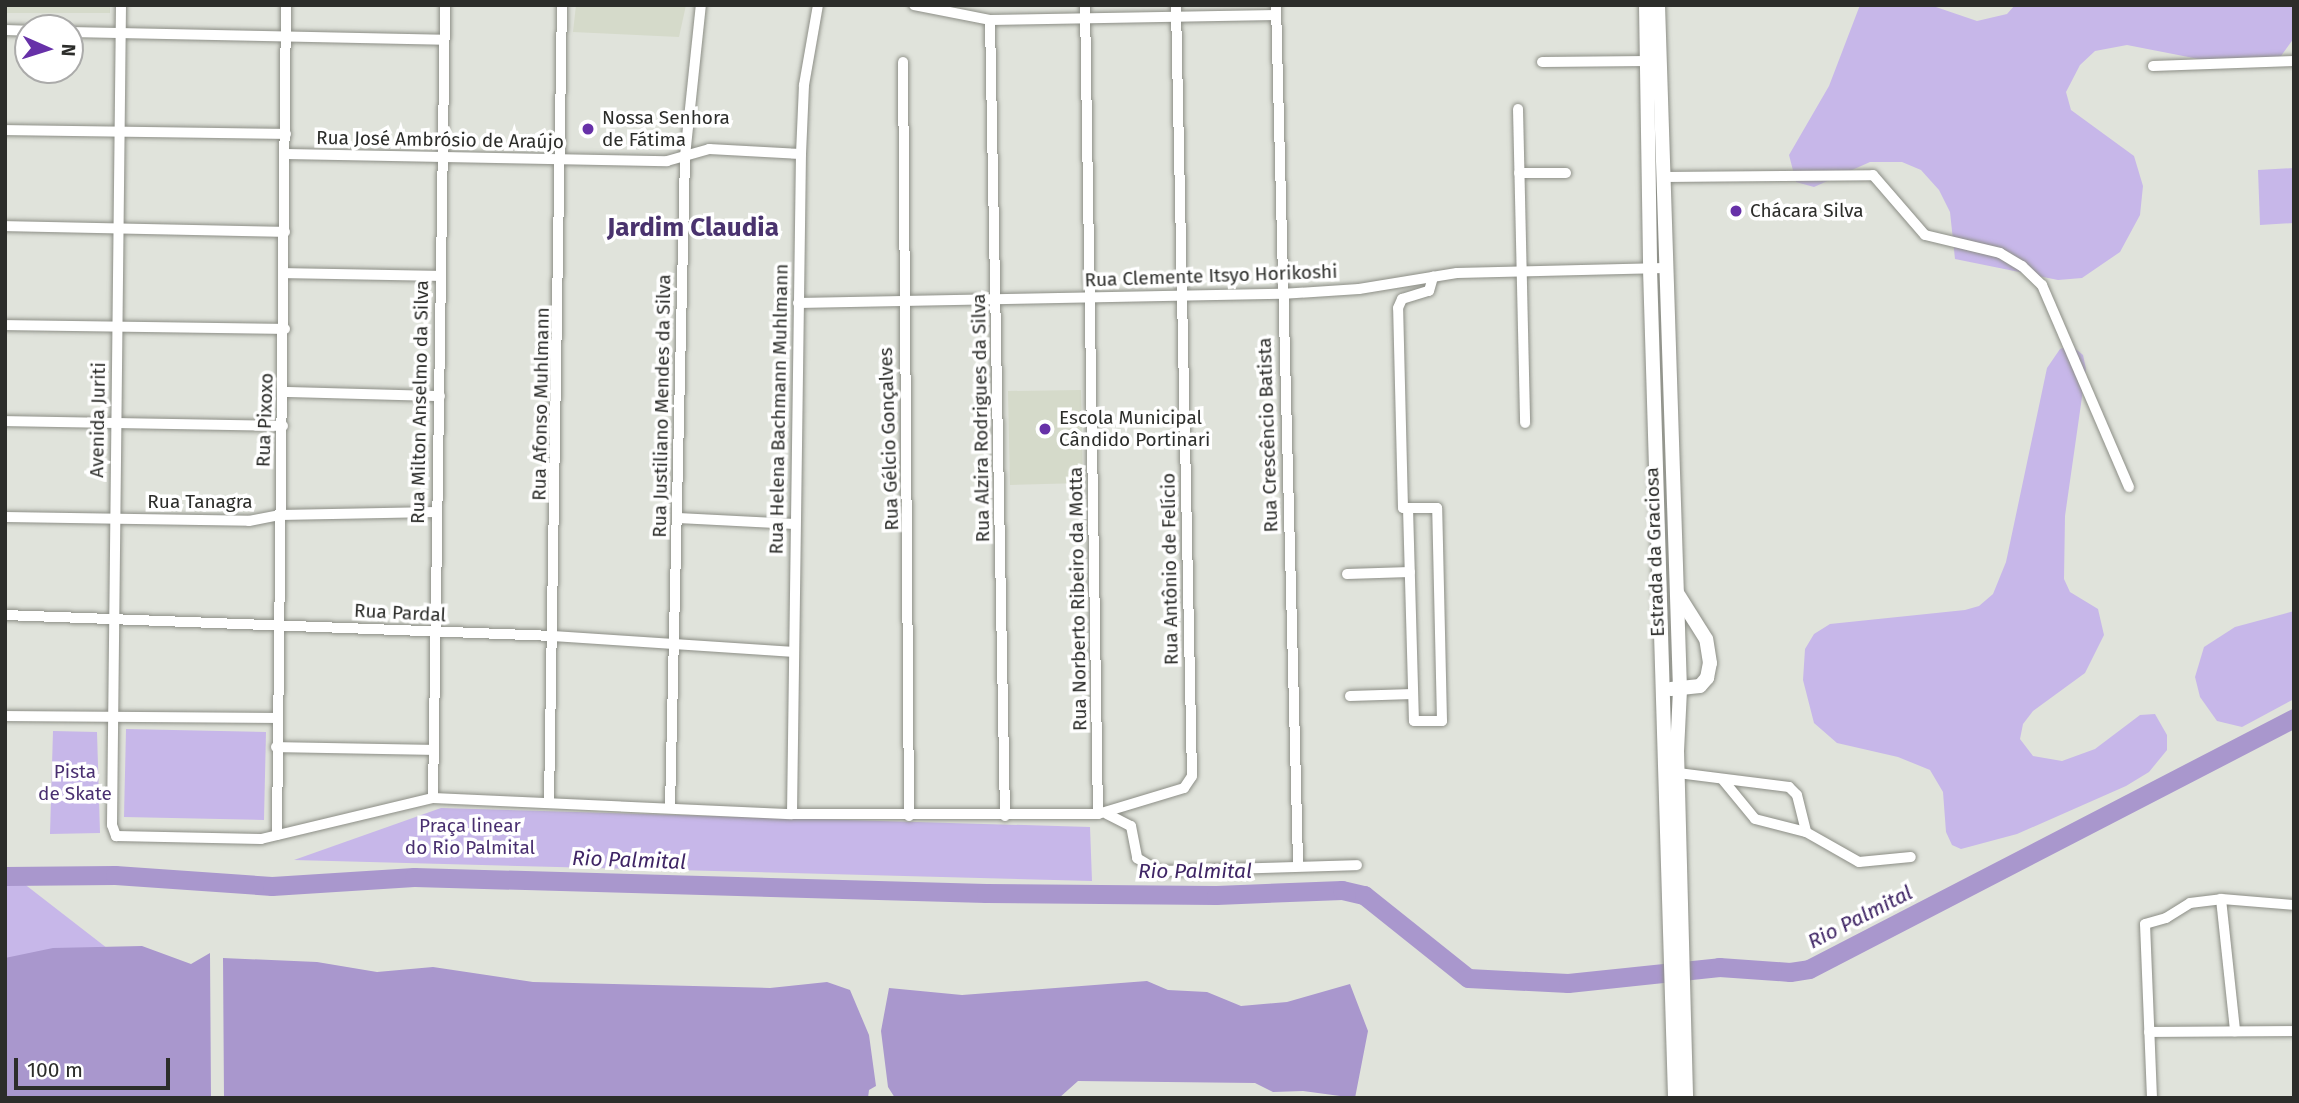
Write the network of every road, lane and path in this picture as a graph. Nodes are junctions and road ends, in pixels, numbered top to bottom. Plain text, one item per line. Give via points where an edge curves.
1 (121, 5) edge
2 (286, 5) edge
3 (444, 5) edge
4 (562, 5) edge
5 (701, 5) edge
6 (818, 5) edge
7 (914, 5) edge
8 (1085, 5) edge
9 (1176, 5) edge
10 (1646, 5) edge
11 (1658, 5) edge
12 (935, 7) edge
13 (1276, 10) edge
14 (1177, 19) junction
15 (990, 20) junction
16 (1086, 21) junction
17 (84, 33) edge
18 (121, 34) junction
19 (286, 35) junction
20 (444, 40) junction
21 (1648, 61) junction
22 (2294, 61) edge
23 (903, 62) dead end
24 (1542, 62) dead end
25 (2153, 66) dead end
26 (1518, 109) dead end
27 (5, 130) edge
28 (121, 133) junction
29 (286, 134) junction
30 (286, 154) junction
31 (801, 154) junction
32 (685, 156) junction
33 (442, 159) junction
34 (563, 161) junction
35 (1519, 173) junction
36 (1566, 173) dead end
37 (1663, 177) junction
38 (5, 226) edge
39 (119, 230) junction
40 (285, 232) junction
41 (1665, 268) junction
42 (1650, 269) junction
43 (1521, 272) junction
44 (284, 273) junction
45 (440, 276) junction
46 (1433, 277) junction
47 (1282, 294) junction
48 (1182, 296) junction
49 (1090, 297) junction
50 (995, 299) junction
51 (902, 300) junction
52 (798, 303) junction
53 (5, 325) edge
54 (117, 327) junction
55 (285, 329) junction
56 (284, 392) junction
57 (440, 397) junction
58 (5, 421) edge
59 (1525, 423) dead end
60 (117, 424) junction
61 (282, 426) junction
62 (2129, 487) dead end
63 (1408, 508) junction
64 (436, 512) junction
65 (280, 515) junction
66 (5, 517) edge
67 (678, 518) junction
68 (113, 520) junction
69 (795, 524) junction
70 (1410, 572) junction
71 (1347, 574) dead end
72 (1676, 591) junction
73 (5, 615) edge
74 (114, 617) junction
75 (278, 622) junction
76 (435, 633) junction
77 (554, 635) junction
78 (675, 642) junction
79 (793, 652) junction
80 (1663, 688) junction
81 (1681, 690) junction
82 (1413, 694) junction
83 (1350, 696) dead end
84 (5, 716) edge
85 (276, 718) junction
86 (111, 719) junction
87 (276, 747) junction
88 (433, 750) junction
89 (1678, 774) junction
90 (1723, 780) junction
91 (433, 799) junction
92 (549, 803) junction
93 (670, 808) junction
94 (792, 814) junction
95 (1102, 814) junction
96 (909, 816) junction
97 (1005, 816) junction
98 (1806, 832) junction
99 (277, 835) junction
100 (1911, 857) dead end
101 (1298, 865) junction
102 (1357, 865) dead end
103 (2221, 899) junction
104 (2294, 905) edge
105 (1677, 954) junction
106 (1678, 995) junction
107 (2235, 1031) junction
108 (2294, 1031) edge
109 (2149, 1032) junction
110 (1675, 1098) edge
111 (1686, 1098) edge
112 (2152, 1098) edge

1 - 18 street, Avenida Juriti
2 - 19 street, Rua Pixoxo
3 - 20 street, Rua Milton Anselmo da Silva
4 - 34 street, Rua Afonso Muhlmann via 558,48
5 - 32 street, Rua Justiliano Mendes da Silva
6 - 31 street, Rua Helena Bachmann Muhlmann via 804,85
7 - 12 street
8 - 16 street, Rua Norberto Ribeiro da Motta
9 - 14 street, Rua Antônio de Felício
10 - 21 main road, Estrada da Graciosa
11 - 37 main road, Estrada da Graciosa
12 - 15 street
13 - 14 street
13 - 47 street, Rua Crescêncio Batista
14 - 16 street
14 - 48 street, Rua Antônio de Felício
15 - 16 street
15 - 50 street, Rua Alzira Rodrigues da Silva
16 - 49 street, Rua Norberto Ribeiro da Motta
17 - 18 street
18 - 19 street
18 - 28 street, Avenida Juriti
19 - 20 street
19 - 29 street, Rua Pixoxo
20 - 33 street, Rua Milton Anselmo da Silva
21 - 24 street
21 - 42 main road, Estrada da Graciosa
22 - 25 street
23 - 51 street, Rua Gélcio Gonçalves
26 - 35 street
27 - 28 street
28 - 29 street
28 - 39 street, Avenida Juriti
29 - 30 street, Rua Pixoxo
30 - 33 street, Rua José Ambrósio de Araújo
30 - 40 street, Rua Pixoxo
31 - 32 street, Rua José Ambrósio de Araújo via 709,149
31 - 52 street, Rua Helena Bachmann Muhlmann
32 - 34 street, Rua José Ambrósio de Araújo via 667,161
32 - 67 street, Rua Justiliano Mendes da Silva
33 - 34 street, Rua José Ambrósio de Araújo
33 - 45 street, Rua Milton Anselmo da Silva
34 - 77 street, Rua Afonso Muhlmann
35 - 36 street
35 - 43 street
37 - 41 main road, Estrada da Graciosa
37 - 62 street via 1873,176 1925,235 2000,253 2022,265 2042,285
38 - 39 street
39 - 40 street
39 - 54 street, Avenida Juriti
40 - 44 street, Rua Pixoxo
41 - 42 street, Rua Clemente Itsyo Horikoshi
41 - 72 main road, Estrada da Graciosa
42 - 43 street, Rua Clemente Itsyo Horikoshi
42 - 80 main road, Estrada da Graciosa
43 - 46 street, Rua Clemente Itsyo Horikoshi
43 - 59 street
44 - 45 street
44 - 55 street, Rua Pixoxo
45 - 57 street, Rua Milton Anselmo da Silva
46 - 47 street, Rua Clemente Itsyo Horikoshi
46 - 63 street via 1429,291 1402,299 1398,308 1403,508
47 - 48 street, Rua Clemente Itsyo Horikoshi
47 - 101 street, Rua Crescêncio Batista
48 - 49 street, Rua Clemente Itsyo Horikoshi
48 - 95 street, Rua Antônio de Felício via 1192,776 1184,788 1149,795
49 - 50 street, Rua Clemente Itsyo Horikoshi
49 - 95 street, Rua Norberto Ribeiro da Motta
50 - 51 street, Rua Clemente Itsyo Horikoshi
50 - 97 street, Rua Alzira Rodrigues da Silva
51 - 52 street, Rua Clemente Itsyo Horikoshi
51 - 96 street, Rua Gélcio Gonçalves
52 - 69 street, Rua Helena Bachmann Muhlmann
53 - 54 street
54 - 55 street
54 - 60 street, Avenida Juriti
55 - 56 street, Rua Pixoxo
56 - 57 street
56 - 61 street, Rua Pixoxo
57 - 64 street, Rua Milton Anselmo da Silva
58 - 60 street
60 - 61 street
60 - 68 street, Avenida Juriti
61 - 65 street, Rua Pixoxo
63 - 70 street
63 - 82 street via 1437,508 1441,721 1414,721
64 - 65 street, Rua Tanagra
64 - 76 street, Rua Milton Anselmo da Silva
65 - 68 street, Rua Tanagra via 249,521
65 - 75 street, Rua Pixoxo
66 - 68 street, Rua Tanagra
67 - 69 street
67 - 78 street, Rua Justiliano Mendes da Silva
68 - 74 street, Avenida Juriti
69 - 79 street, Rua Helena Bachmann Muhlmann
70 - 71 street
70 - 82 street
72 - 81 main road, Estrada da Graciosa
72 - 81 main road via 1706,639 1710,663 1700,686
73 - 74 street, Rua Pardal
74 - 75 street, Rua Pardal
74 - 86 street, Avenida Juriti
75 - 76 street, Rua Pardal
75 - 85 street, Rua Pixoxo
76 - 77 street, Rua Pardal
76 - 88 street, Rua Milton Anselmo da Silva
77 - 78 street, Rua Pardal
77 - 92 street, Rua Afonso Muhlmann
78 - 79 street, Rua Pardal
78 - 93 street, Rua Justiliano Mendes da Silva
79 - 94 street, Rua Helena Bachmann Muhlmann
80 - 81 main road
80 - 105 main road, Estrada da Graciosa
81 - 89 main road, Estrada da Graciosa
82 - 83 street
84 - 86 street
85 - 86 street
85 - 87 street, Rua Pixoxo
86 - 99 street, Avenida Juriti via 111,813 116,836 261,839
87 - 88 street
87 - 99 street, Rua Pixoxo
88 - 91 street, Rua Milton Anselmo da Silva
89 - 90 street
89 - 105 main road, Estrada da Graciosa
90 - 98 street via 1755,819
90 - 98 street via 1789,786 1797,795
91 - 92 street
91 - 99 street
92 - 93 street
93 - 94 street
94 - 96 street
95 - 97 street
95 - 101 street via 1131,826 1137,858 1150,869 1210,871
96 - 97 street
98 - 100 street via 1859,862
101 - 102 street
103 - 104 street
103 - 107 street
103 - 109 street via 2190,903 2145,924
105 - 106 main road, Estrada da Graciosa
106 - 110 main road, Estrada da Graciosa
106 - 111 main road, Estrada da Graciosa
107 - 108 street
107 - 109 street
109 - 112 street

